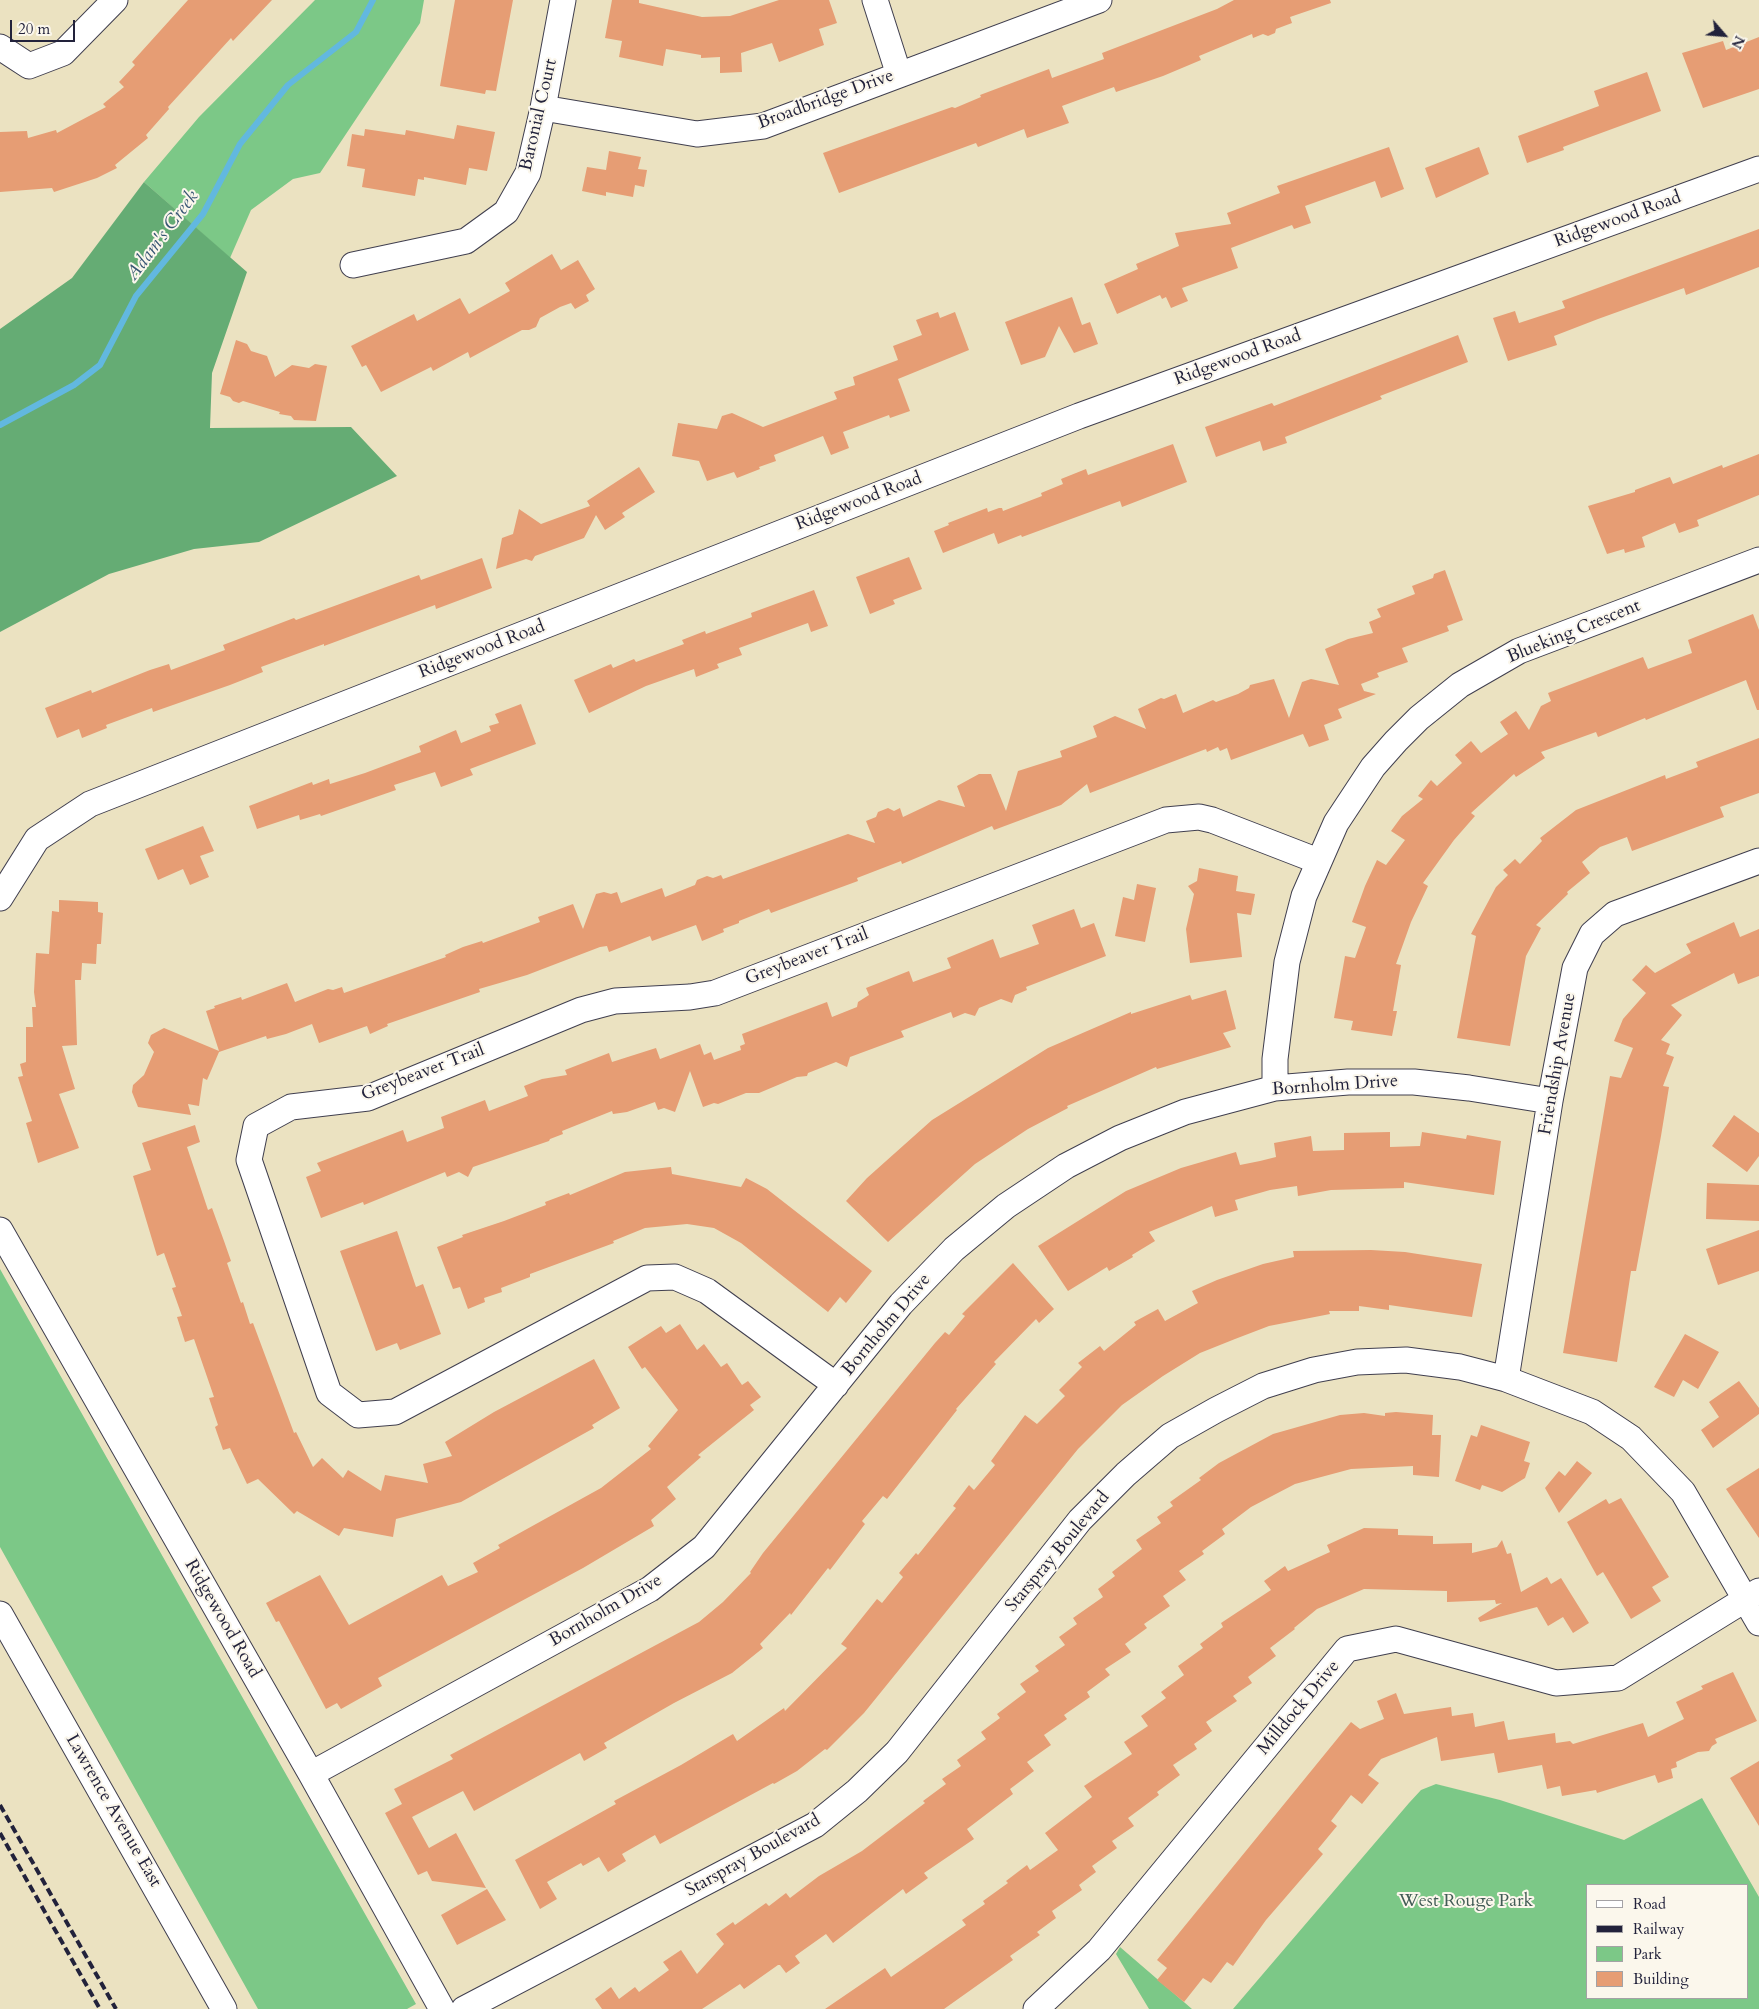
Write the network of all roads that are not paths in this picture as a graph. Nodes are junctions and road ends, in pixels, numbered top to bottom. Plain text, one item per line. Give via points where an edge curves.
1 (115, 0) edge
2 (563, 0) edge
3 (875, 0) edge
4 (1098, 0) edge
5 (0, 47) edge
6 (899, 75) junction
7 (543, 108) junction
8 (1759, 169) edge
9 (353, 265) dead end
10 (1759, 560) edge
11 (1759, 860) edge
12 (1318, 861) junction
13 (0, 898) edge
14 (1275, 1088) junction
15 (1550, 1101) junction
16 (0, 1230) edge
17 (1506, 1379) junction
18 (836, 1384) junction
19 (1752, 1595) edge
20 (0, 1614) edge
21 (1759, 1623) edge
22 (311, 1774) junction
23 (224, 2009) edge
24 (442, 2009) edge
25 (464, 2009) edge
26 (1036, 2009) edge

1 - 5 street via 63,54 29,66
2 - 7 street, Baronial Court
3 - 6 street
4 - 6 street, Broadbridge Drive
6 - 7 street, Broadbridge Drive via 764,126 697,134
7 - 9 street, Baronial Court via 528,173 506,212 466,241
8 - 13 street, Ridgewood Road via 1079,416 90,804 36,839
10 - 12 street, Blueking Crescent via 1519,651 1460,685 1419,718 1373,768 1336,823
11 - 15 street, Friendship Avenue via 1616,914 1592,934 1575,968
12 - 14 street, Blueking Crescent via 1296,921 1287,962 1275,1059
12 - 18 street, Greybeaver Trail via 1212,820 1199,817 1166,820 714,993 615,1001 580,1010 368,1098 291,1106 256,1126 249,1160 329,1393 358,1415 395,1412 647,1278 675,1277 708,1291
14 - 15 street, Bornholm Drive via 1348,1082 1414,1082
14 - 18 street, Bornholm Drive via 1184,1112 1120,1138 1066,1166 1006,1206 954,1249
15 - 17 street, Friendship Avenue
16 - 22 street, Ridgewood Road
17 - 19 street, Starspray Boulevard via 1592,1412 1631,1438 1683,1492
17 - 25 street, Starspray Boulevard via 1460,1367 1406,1360 1357,1362 1314,1370 1263,1386 1170,1436 1080,1520 897,1752 857,1791 815,1825
18 - 22 street, Bornholm Drive via 704,1547 650,1589
19 - 21 street, Starspray Boulevard
19 - 26 street, Milldock Drive via 1618,1678 1556,1683 1396,1639 1347,1649 1099,1950
20 - 23 street, Lawrence Avenue East
22 - 24 street, Ridgewood Road

